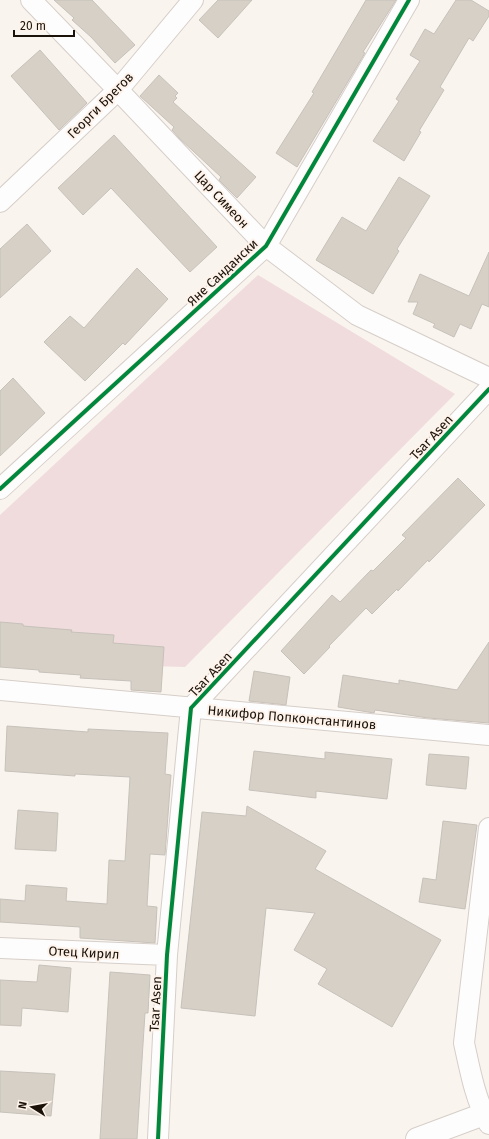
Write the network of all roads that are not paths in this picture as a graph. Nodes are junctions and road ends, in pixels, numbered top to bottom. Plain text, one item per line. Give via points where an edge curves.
1 (31, 0) edge
2 (193, 0) edge
3 (409, 0) edge
4 (118, 90) junction
5 (0, 202) edge
6 (266, 246) junction
7 (489, 378) edge
8 (489, 389) edge
9 (0, 489) edge
10 (0, 690) edge
11 (191, 708) junction
12 (489, 735) edge
13 (489, 828) edge
14 (0, 948) edge
15 (167, 956) junction
16 (487, 1118) edge
17 (158, 1139) edge
18 (417, 1139) edge

1 - 4 street, Цар Симеон
2 - 4 street, Георги Брегов
3 - 6 street, Яне Сандански
4 - 5 street, Георги Брегов
4 - 6 street, Цар Симеон
6 - 7 street, Цар Симеон via 358,315
6 - 9 street, Яне Сандански
8 - 11 street, Tsar Asen
10 - 11 street, Никифор Попконстантинов
11 - 12 street, Никифор Попконстантинов
11 - 15 street, Tsar Asen
13 - 16 street via 464,1043 471,1078
14 - 15 street, Отец Кирил
15 - 17 street, Tsar Asen
16 - 18 street

